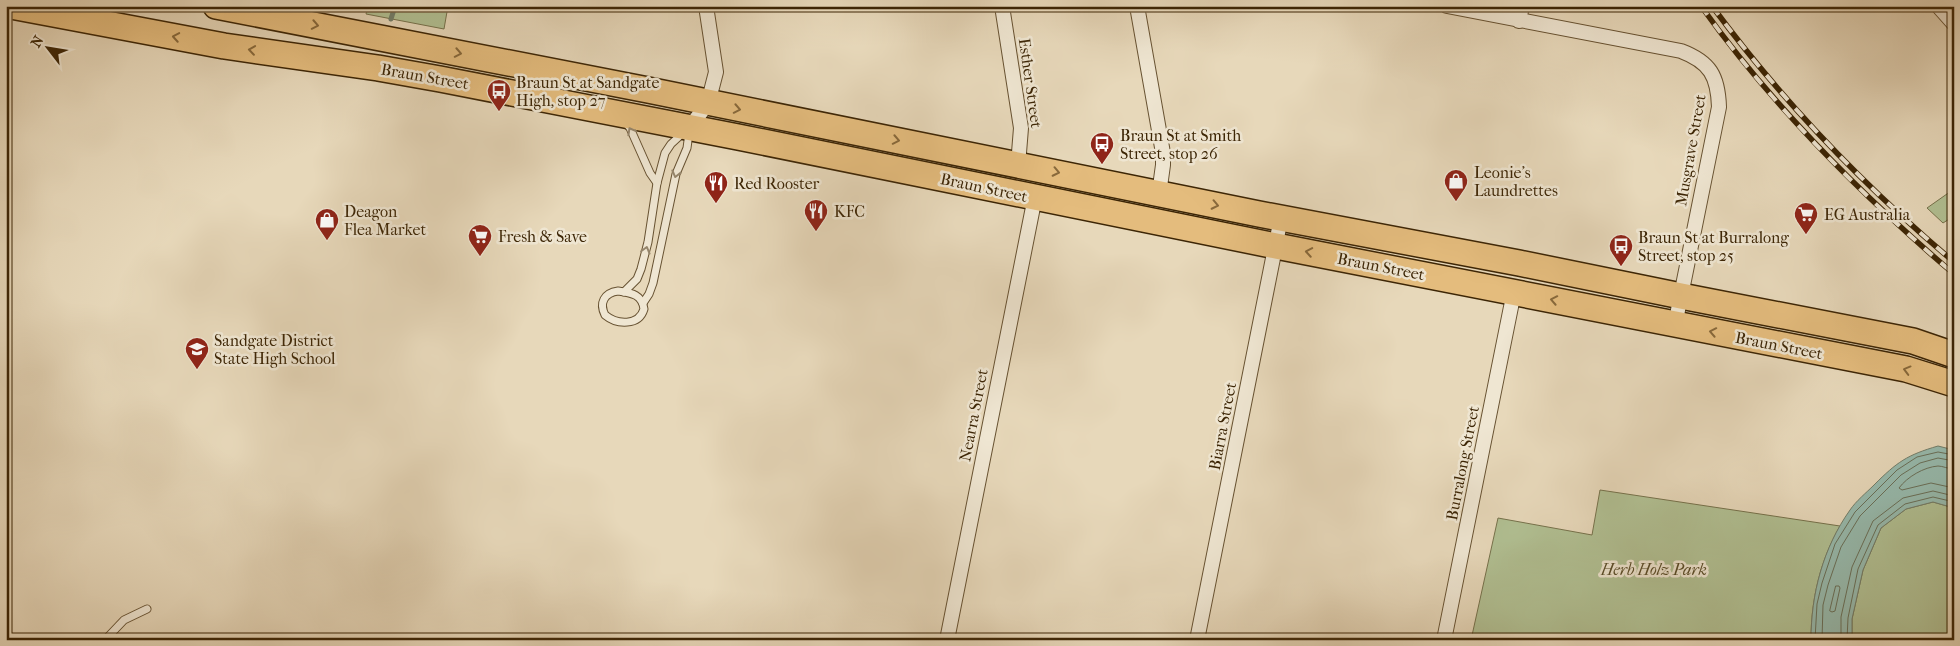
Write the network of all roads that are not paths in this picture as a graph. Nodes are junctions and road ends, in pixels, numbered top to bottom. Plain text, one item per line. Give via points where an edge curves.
1 (11, 6) edge
2 (216, 6) edge
3 (706, 6) edge
4 (1002, 6) edge
5 (1137, 6) edge
6 (1447, 6) edge
7 (1522, 6) edge
8 (1938, 6) edge
9 (1519, 21) junction
10 (1954, 24) edge
11 (708, 103) junction
12 (617, 113) junction
13 (690, 127) junction
14 (1018, 165) junction
15 (657, 183) junction
16 (1159, 194) junction
17 (1035, 197) junction
18 (1280, 218) junction
19 (1276, 246) junction
20 (624, 292) junction
21 (1514, 292) junction
22 (1681, 296) junction
23 (643, 303) junction
24 (1675, 325) junction
25 (1954, 355) edge
26 (1954, 384) edge
27 (147, 609) dead end
28 (105, 640) edge
29 (947, 640) edge
30 (1197, 640) edge
31 (1444, 640) edge

12 -> 1 highway, Braun Street via 414,74 224,46
2 -> 11 highway, Braun Street
3 - 11 street via 716,72
4 - 14 street, Esther Street via 1022,128
5 - 16 street via 1163,153
6 - 9 street
7 - 9 street
8 - 10 street
9 - 22 street, Musgrave Street via 1681,51 1693,55 1716,78 1719,107
11 - 13 street
11 -> 14 highway, Braun Street
12 - 13 highway, Braun Street
15 -> 12 lane via 630,128
13 - 15 lane via 665,153
13 - 17 highway, Braun Street
13 -> 23 lane via 687,148 676,174 653,283
14 -> 16 highway, Braun Street
20 -> 15 lane via 637,279 641,269
16 -> 18 highway, Braun Street
17 - 19 highway, Braun Street
17 - 29 street, Nearra Street
18 - 19 street, Biarra Street
18 - 22 highway, Braun Street
21 -> 19 highway, Braun Street
19 - 30 street, Biarra Street
20 - 23 lane via 636,295
20 - 23 lane via 612,292 604,299 603,310 610,319 633,322 642,315
24 -> 21 highway, Braun Street
21 - 31 street, Burralong Street
22 - 24 street, Musgrave Street
22 - 25 highway, Braun Street via 1913,341
26 -> 24 highway, Braun Street via 1906,369
27 - 28 lane via 124,620

